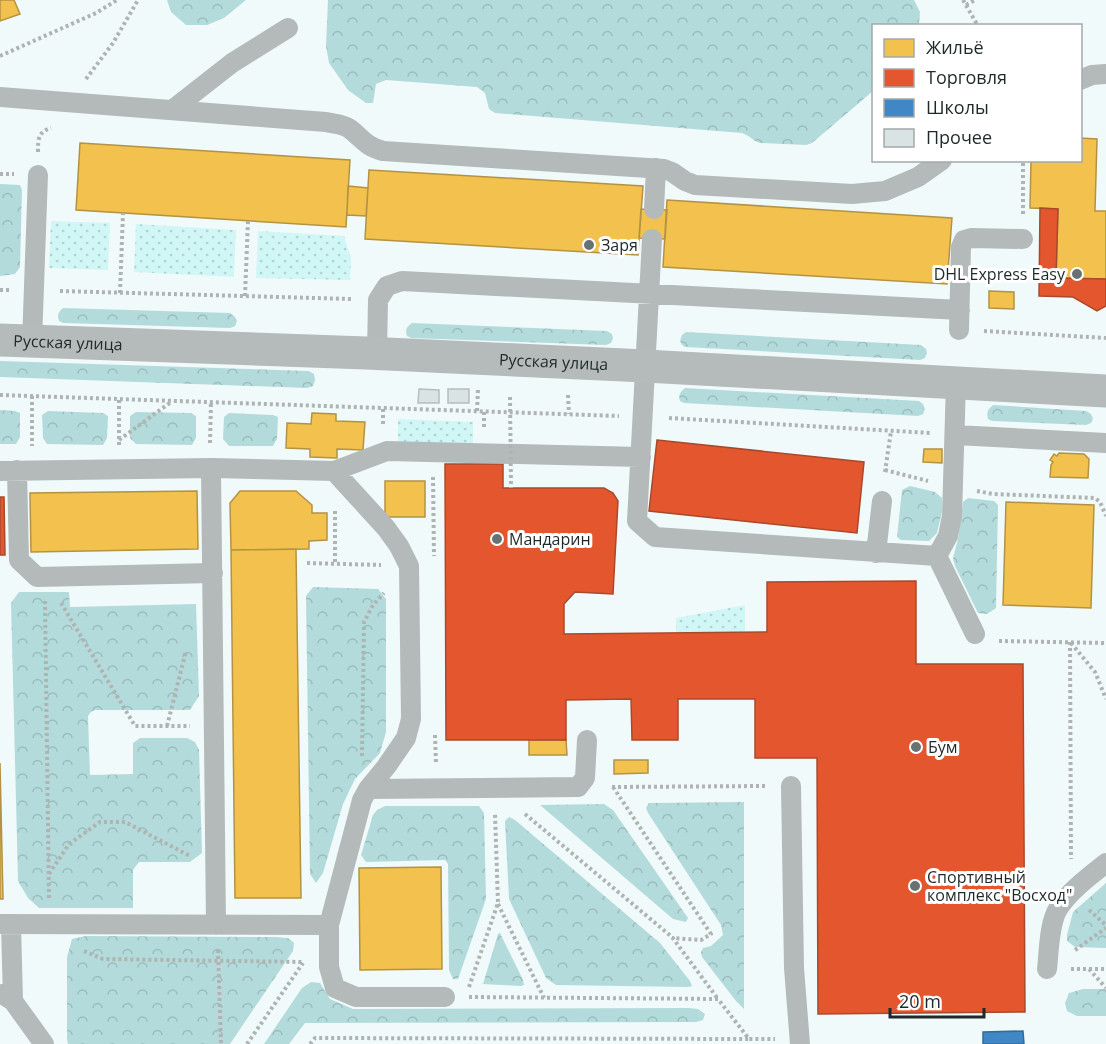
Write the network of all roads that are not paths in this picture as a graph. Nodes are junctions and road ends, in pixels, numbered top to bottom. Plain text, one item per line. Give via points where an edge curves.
1 (288, 28) dead end
2 (1106, 74) edge
3 (1082, 79) edge
4 (0, 97) edge
5 (172, 110) junction
6 (939, 162) edge
7 (656, 168) junction
8 (38, 175) dead end
9 (654, 209) dead end
10 (652, 238) dead end
11 (1023, 238) dead end
12 (649, 295) junction
13 (0, 340) edge
14 (32, 342) junction
15 (377, 354) junction
16 (645, 366) junction
17 (957, 382) junction
18 (1106, 391) edge
19 (955, 435) junction
20 (1106, 443) edge
21 (641, 457) junction
22 (211, 468) junction
23 (8, 470) edge
24 (334, 471) junction
25 (882, 501) dead end
26 (876, 553) junction
27 (937, 556) junction
28 (213, 573) junction
29 (975, 633) road end
30 (587, 740) dead end
31 (791, 786) road end
32 (365, 795) junction
33 (1106, 863) edge
34 (6, 924) edge
35 (216, 925) junction
36 (328, 926) junction
37 (1047, 969) road end
38 (7, 997) edge
39 (445, 997) dead end
40 (800, 1042) edge
41 (44, 1044) edge

1 - 5 lane via 232,63
2 - 3 lane
4 - 5 lane
5 - 7 lane via 342,125 382,151
6 - 7 lane via 918,177 885,191 852,194 695,185
7 - 9 lane
8 - 14 lane
10 - 12 lane
11 - 12 lane via 964,240 959,320
12 - 15 lane via 402,281 387,286 378,300
12 - 16 lane
13 - 14 main road, Русская улица
14 - 15 main road, Русская улица
15 - 16 main road, Русская улица
16 - 17 main road, Русская улица
16 - 21 lane
17 - 18 main road, Русская улица
17 - 19 lane
19 - 20 lane
19 - 27 lane via 952,516 948,536
21 - 24 lane via 387,452
21 - 26 lane via 637,521 655,537
22 - 23 lane
22 - 24 lane
22 - 28 lane
23 - 28 lane via 19,560 37,577
24 - 32 lane via 386,528 409,566 411,719 406,738
25 - 26 lane
26 - 27 lane
27 - 29 lane
28 - 35 lane
30 - 32 lane via 585,778 578,787
31 - 40 lane via 794,968
32 - 36 lane
33 - 37 lane via 1057,910 1050,932
34 - 35 lane
34 - 38 lane
35 - 36 lane
36 - 39 lane via 328,967 335,988 356,997
38 - 41 lane

